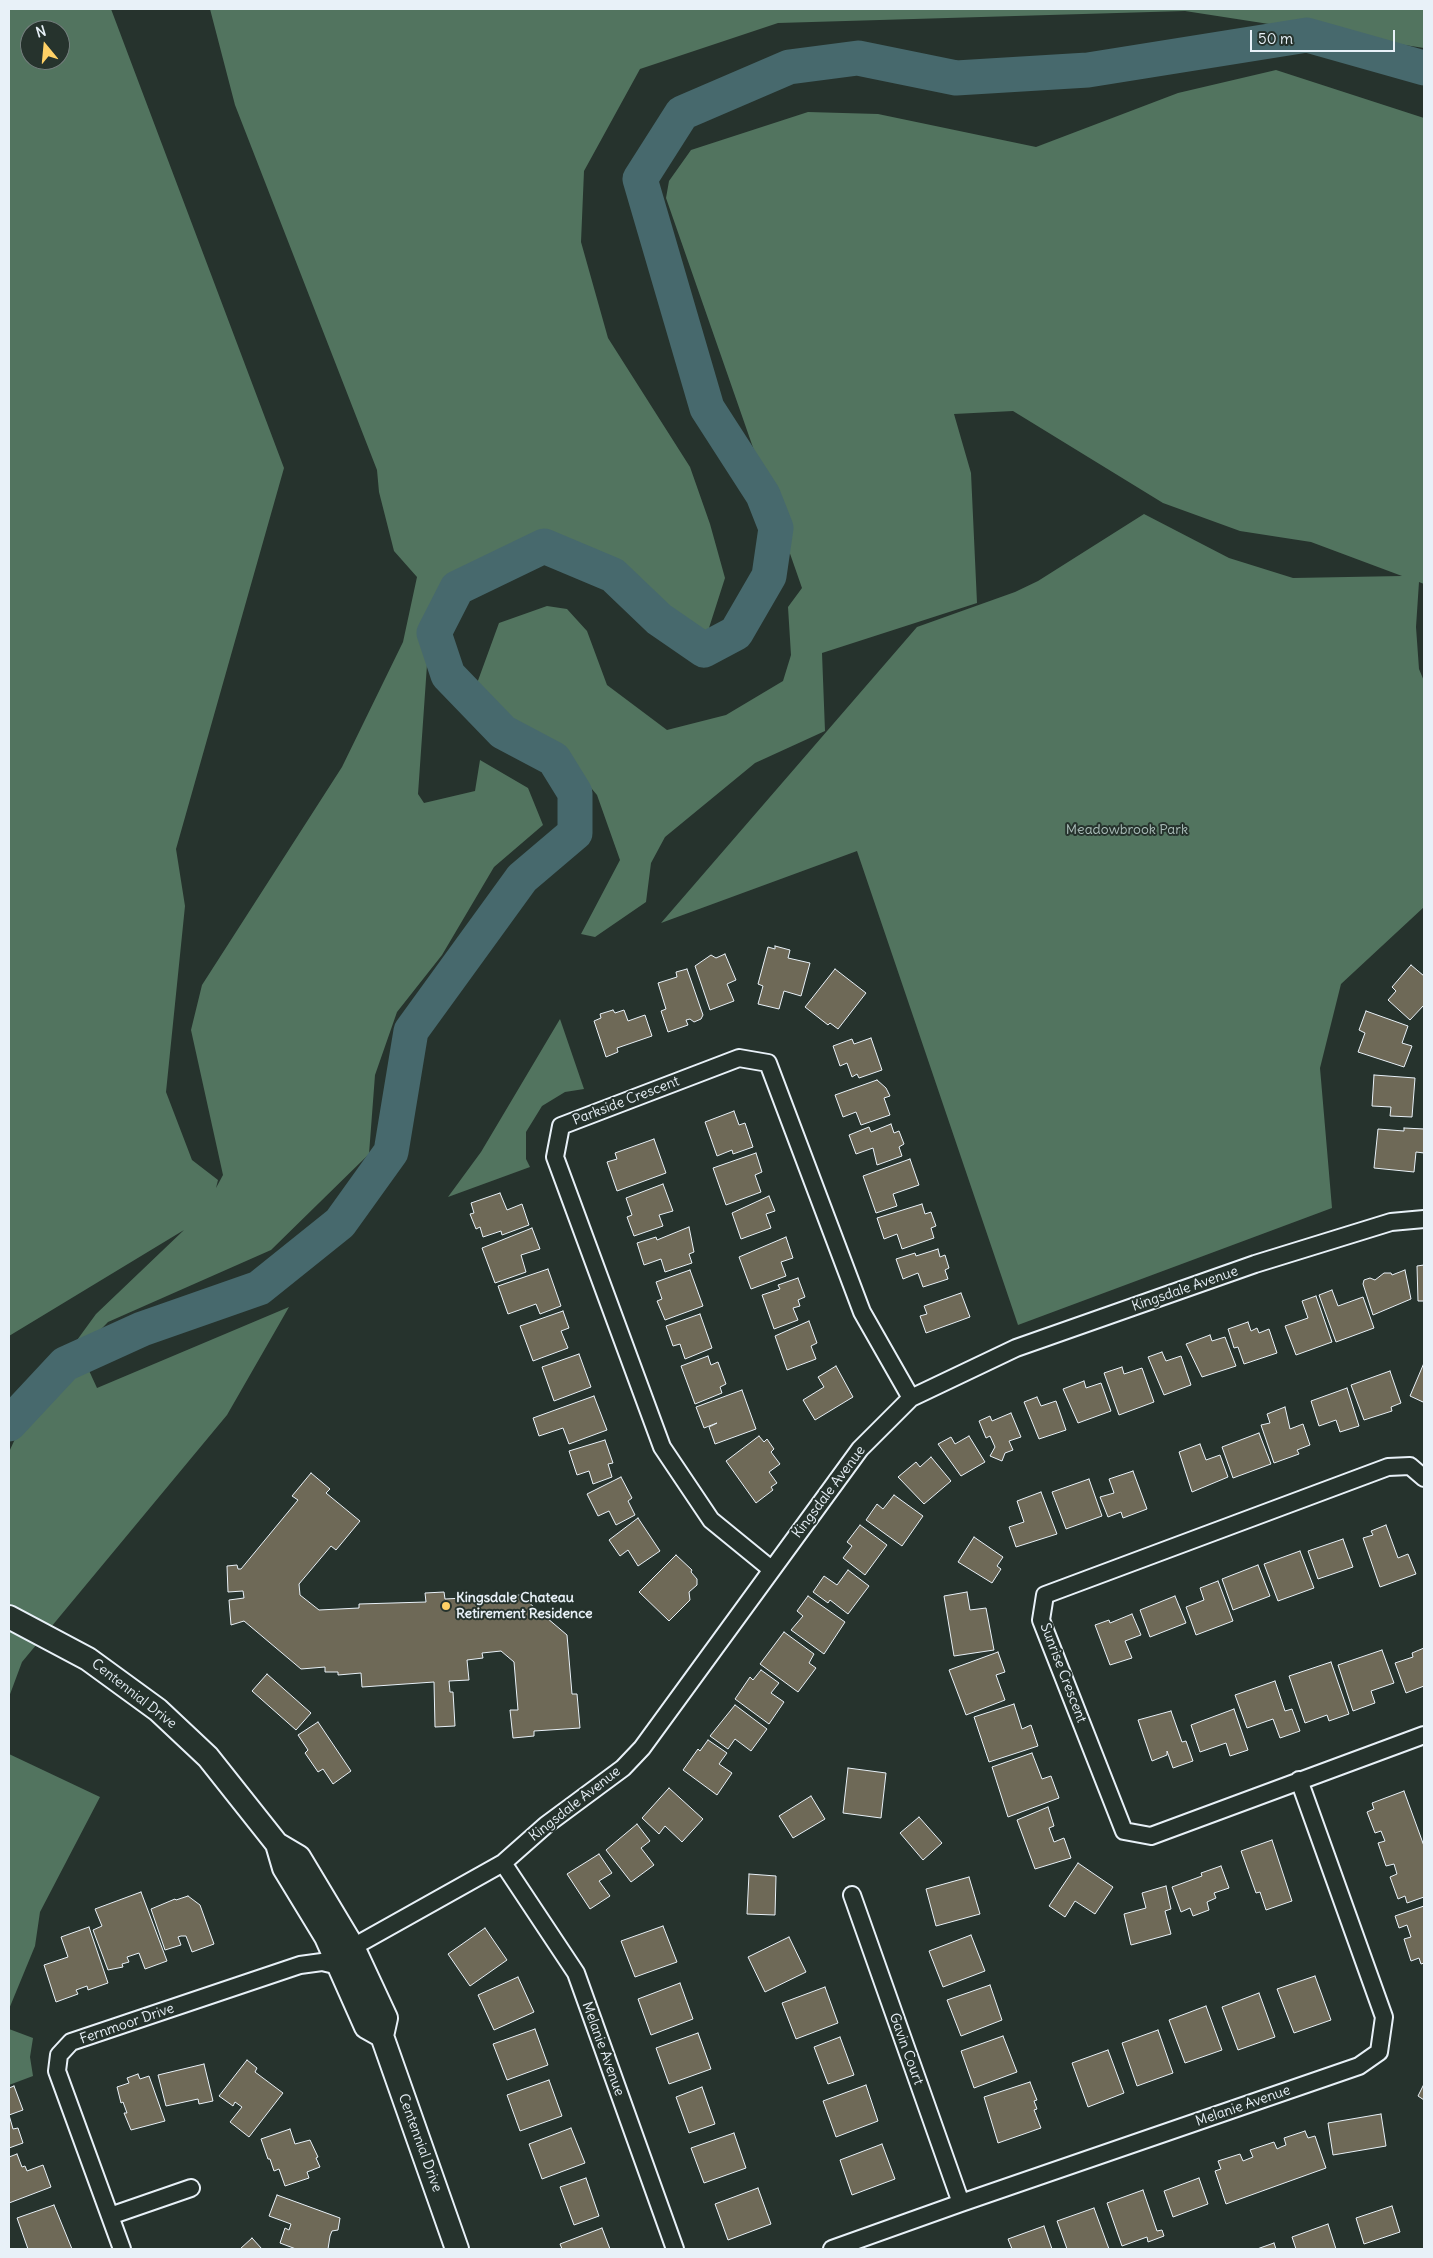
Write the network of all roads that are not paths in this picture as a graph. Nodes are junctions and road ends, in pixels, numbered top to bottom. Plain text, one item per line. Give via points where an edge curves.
1 (1424, 1219) edge
2 (911, 1398) junction
3 (1424, 1478) edge
4 (771, 1569) junction
5 (9, 1617) edge
6 (1424, 1735) edge
7 (1299, 1780) junction
8 (277, 1844) junction
9 (502, 1863) junction
10 (852, 1895) dead end
11 (353, 1947) junction
12 (339, 1966) junction
13 (382, 2036) junction
14 (191, 2188) dead end
15 (961, 2202) junction
16 (110, 2216) junction
17 (122, 2249) edge
18 (458, 2249) edge
19 (675, 2249) edge
20 (832, 2249) edge

1 - 2 street, Kingsdale Avenue via 1391,1222 1246,1267 1016,1348
2 - 4 street, Kingsdale Avenue via 860,1448
2 - 4 street, Parkside Crescent via 862,1312 768,1063 739,1058 561,1126 555,1157 662,1447 711,1520
3 - 7 street, Sunrise Crescent via 1410,1466 1388,1467 1045,1595 1041,1620 1124,1831 1151,1836
4 - 9 street, Kingsdale Avenue via 642,1748 623,1768 546,1825
5 - 8 main road, Centennial Drive via 88,1659 158,1710 208,1757
6 - 7 street, Sunrise Crescent
7 - 15 street, Melanie Avenue via 1384,2017 1379,2052 1359,2066
8 - 11 main road, Centennial Drive via 299,1857
8 - 12 main road, Centennial Drive via 284,1868 326,1937
9 - 11 street, Kingsdale Avenue
9 - 19 street, Melanie Avenue via 576,1973
10 - 15 street, Gavin Court
11 - 13 main road, Centennial Drive via 386,2018
12 - 13 main road, Centennial Drive via 366,2026
12 - 16 street, Fernmoor Drive via 310,1962 71,2042 59,2055 57,2071
13 - 18 main road, Centennial Drive
14 - 16 street
15 - 20 street, Melanie Avenue
16 - 17 street, Fernmoor Drive

